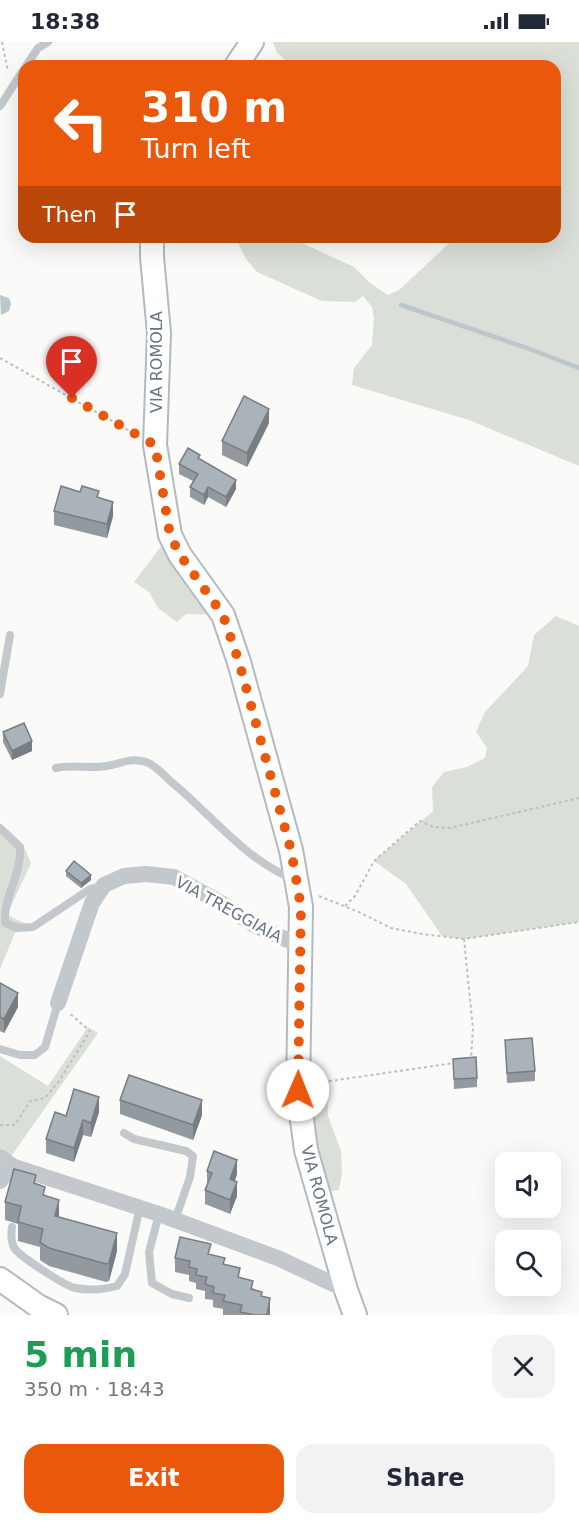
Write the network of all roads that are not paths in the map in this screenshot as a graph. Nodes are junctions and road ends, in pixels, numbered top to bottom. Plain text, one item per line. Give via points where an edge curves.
1 (48, 42) edge
2 (252, 42) edge
3 (30, 60) edge
4 (240, 60) edge
5 (18, 78) edge
6 (0, 106) edge
7 (152, 243) edge
8 (10, 635) dead end
9 (0, 694) edge
10 (56, 768) dead end
11 (0, 828) edge
12 (104, 885) junction
13 (298, 885) junction
14 (301, 946) junction
15 (58, 1003) joint
16 (0, 1049) edge
17 (124, 1133) dead end
18 (6, 1161) edge
19 (0, 1181) edge
20 (140, 1207) junction
21 (167, 1217) junction
22 (12, 1227) dead end
23 (0, 1279) edge
24 (346, 1290) junction
25 (189, 1298) dead end
26 (56, 1315) edge
27 (355, 1315) edge

1 - 3 lane
2 - 4 street
5 - 6 lane
7 - 13 street, VIA ROMOLA via 159,333 155,445 170,535 223,615
8 - 9 lane
10 - 13 lane via 106,766 132,759 149,763 241,846
11 - 12 lane via 20,847 21,861 4,910 5,923 17,928 33,927
12 - 14 street, VIA TREGGIAIA via 124,876 174,877 256,926
12 - 15 street via 92,903
13 - 14 street, VIA ROMOLA
14 - 24 street, VIA ROMOLA via 298,1085 306,1150
15 - 16 lane via 45,1047 35,1055
17 - 21 lane via 193,1156 190,1177
18 - 19 street
18 - 20 street
20 - 21 street
20 - 22 lane via 125,1274 117,1286 96,1291 71,1287 29,1260 15,1249
21 - 24 street via 280,1259
21 - 25 lane via 149,1252 152,1282
23 - 26 street
24 - 27 street, VIA ROMOLA

